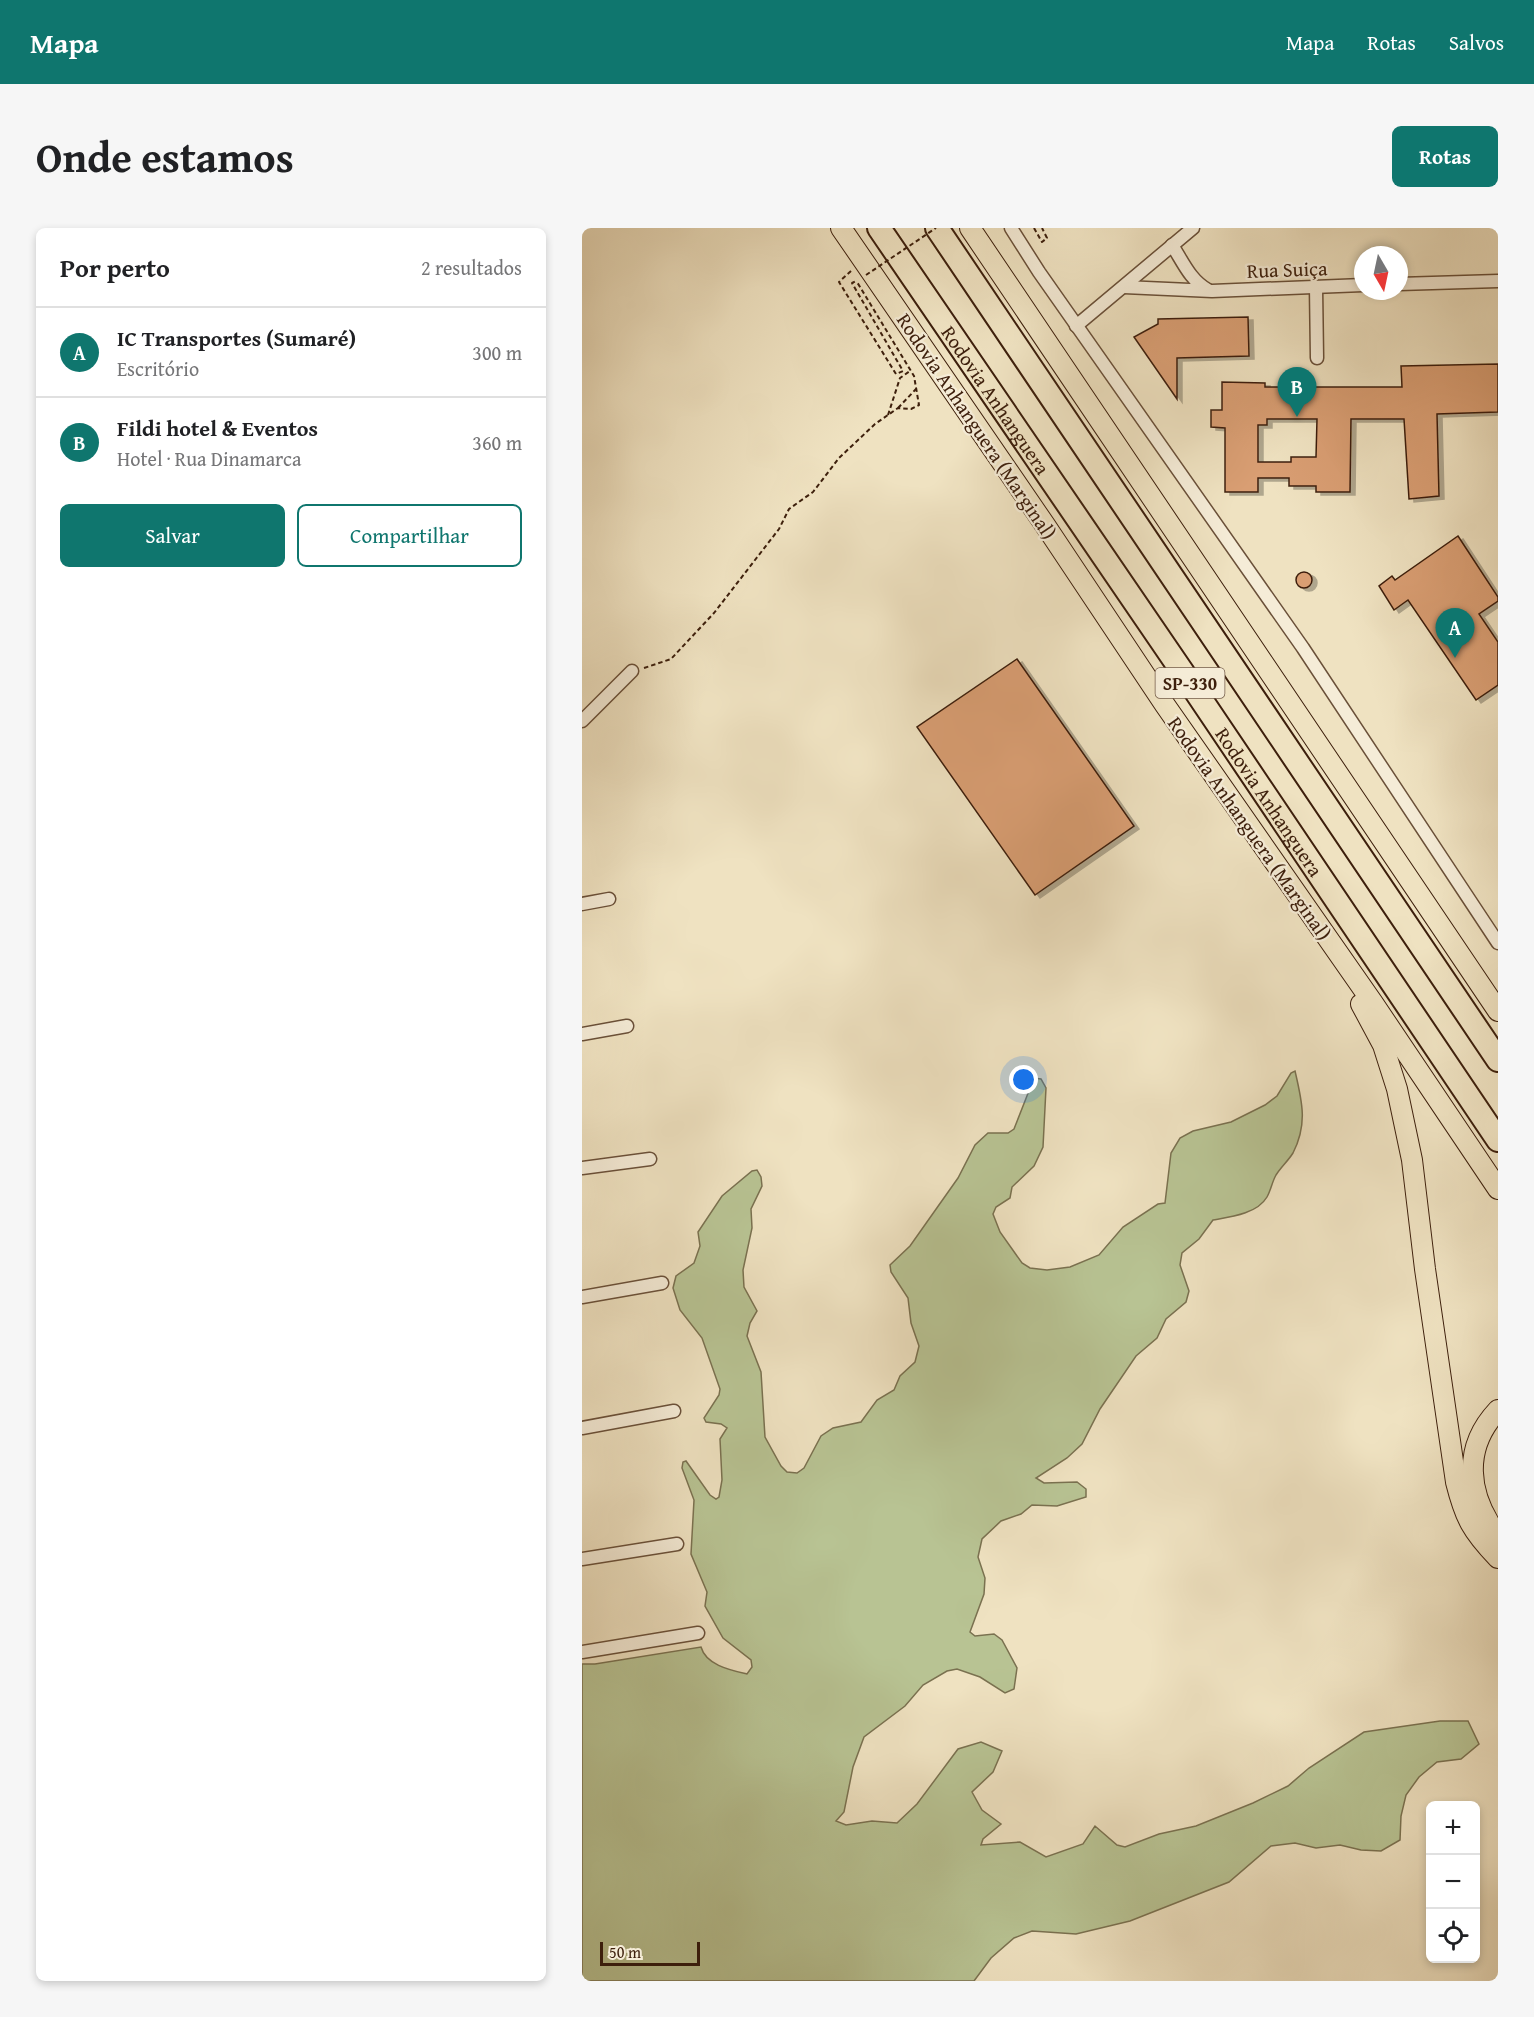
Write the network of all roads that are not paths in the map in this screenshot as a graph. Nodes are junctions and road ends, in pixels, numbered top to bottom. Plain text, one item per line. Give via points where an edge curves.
1 (842, 228) edge
2 (879, 228) edge
3 (937, 228) edge
4 (970, 228) edge
5 (1011, 228) edge
6 (1193, 228) edge
7 (1172, 245) junction
8 (1498, 281) edge
9 (1408, 284) edge
10 (1354, 285) edge
11 (1124, 287) junction
12 (1316, 287) junction
13 (1212, 291) junction
14 (1076, 326) junction
15 (1317, 358) dead end
16 (633, 671) road end
17 (582, 721) edge
18 (1279, 868) junction
19 (609, 899) dead end
20 (582, 903) edge
21 (1498, 943) edge
22 (1498, 1011) edge
23 (627, 1026) dead end
24 (582, 1034) edge
25 (1498, 1060) edge
26 (1498, 1140) edge
27 (650, 1159) dead end
28 (582, 1168) edge
29 (1498, 1189) edge
30 (662, 1283) dead end
31 (582, 1297) edge
32 (1498, 1410) edge
33 (674, 1411) dead end
34 (582, 1428) edge
35 (1498, 1536) edge
36 (677, 1544) dead end
37 (1498, 1558) edge
38 (582, 1559) edge
39 (698, 1632) dead end
40 (582, 1652) edge

1 - 18 highway, Rodovia Anhanguera (Marginal) via 865,268
2 - 26 highway, Rodovia Anhanguera / SP-330
3 - 25 highway, SP-330
4 - 22 highway
5 - 14 street
6 - 7 street
7 - 11 street
7 - 13 street via 1196,283
8 - 9 street
10 - 12 street, Rua Suiça
11 - 13 street, Rua Suiça
11 - 14 street
12 - 13 street, Rua Suiça
12 - 15 street
14 - 21 street via 1303,648
16 - 17 street
18 - 29 highway, Rodovia Anhanguera (Marginal)
18 - 37 highway via 1358,998 1383,1045 1397,1089 1412,1160 1456,1482 1463,1510 1478,1537
19 - 20 street
23 - 24 street
27 - 28 street
30 - 31 street
32 - 35 highway via 1477,1439 1472,1476 1480,1505
33 - 34 street
36 - 38 street
39 - 40 street

